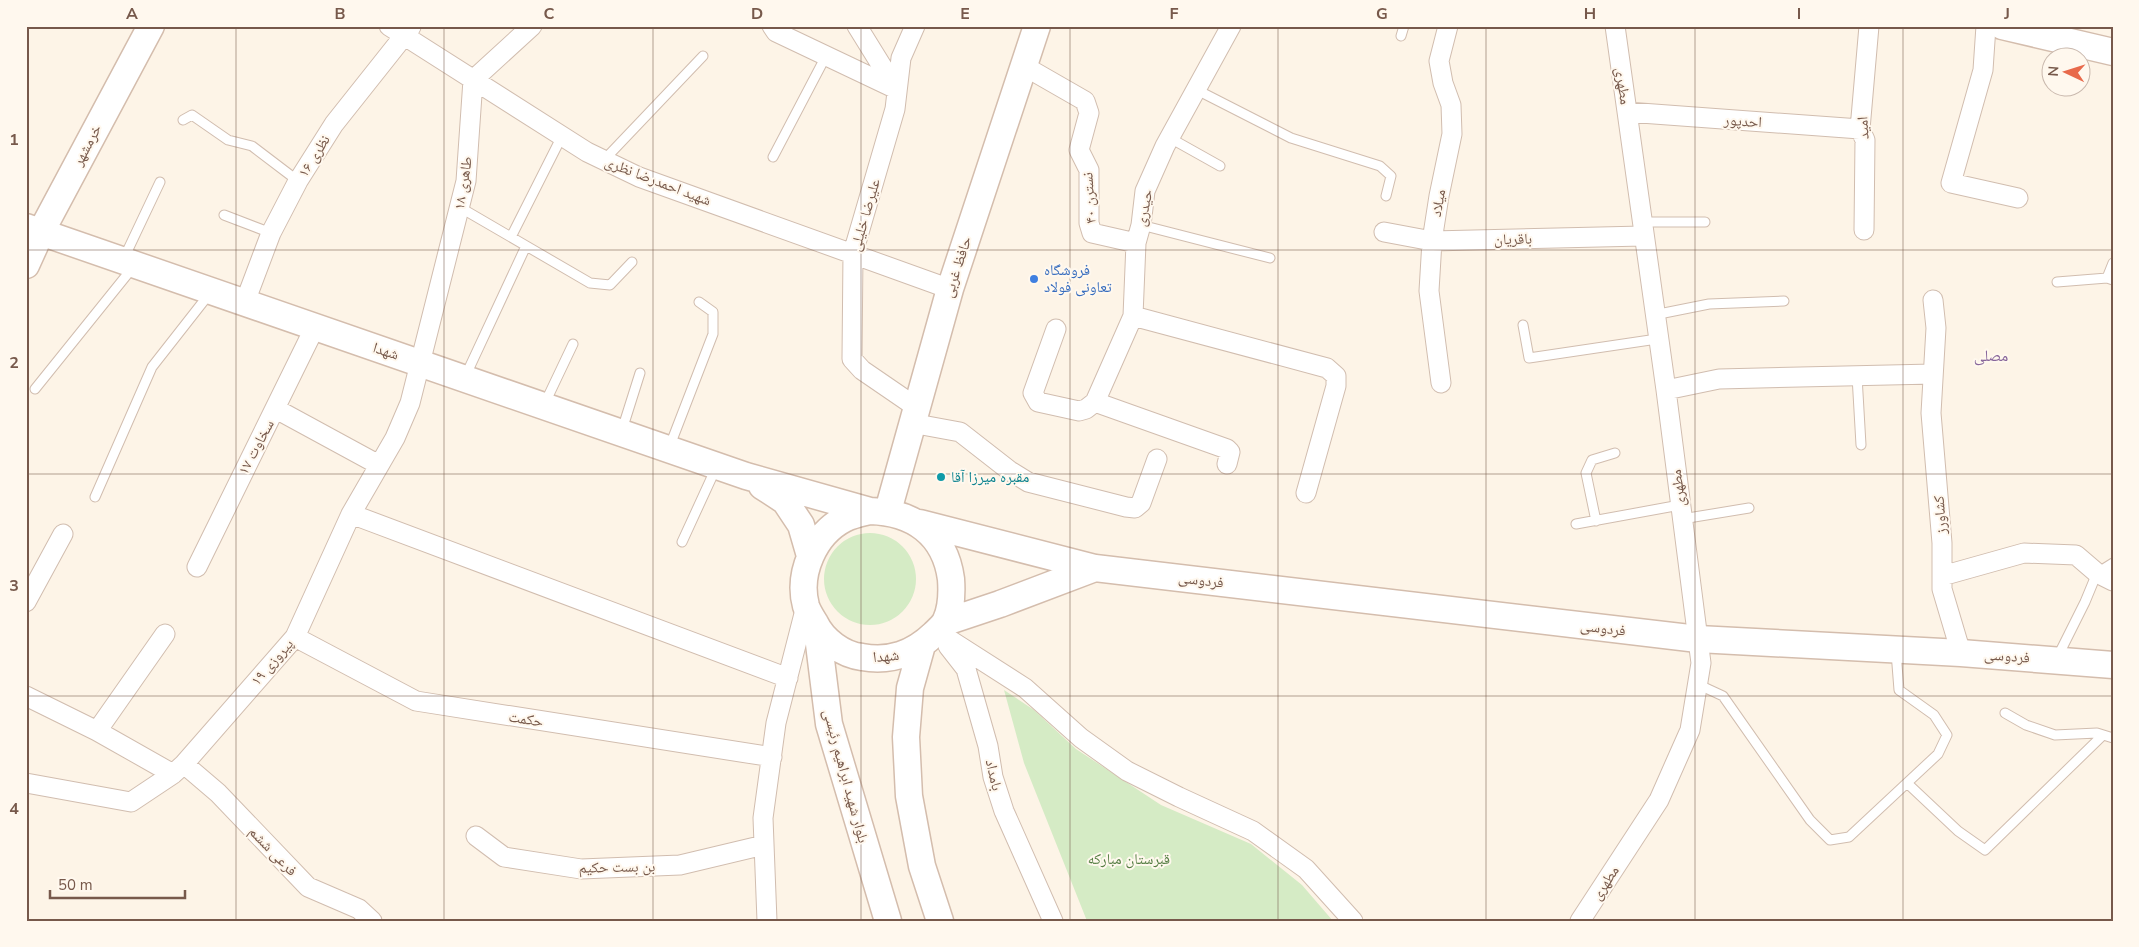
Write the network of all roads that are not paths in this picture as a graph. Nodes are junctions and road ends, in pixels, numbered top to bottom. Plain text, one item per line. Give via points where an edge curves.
1 (532, 26) edge
2 (772, 26) edge
3 (915, 26) edge
4 (1037, 26) edge
5 (1231, 26) edge
6 (1404, 26) edge
7 (1448, 26) edge
8 (1615, 26) edge
9 (1869, 26) edge
10 (1986, 26) edge
11 (2002, 26) edge
12 (859, 27) edge
13 (402, 29) edge
14 (142, 30) edge
15 (1401, 36) dead end
16 (2113, 52) edge
17 (703, 56) dead end
18 (826, 56) junction
19 (1024, 66) junction
20 (473, 80) junction
21 (896, 89) junction
22 (1197, 90) junction
23 (1627, 112) junction
24 (183, 120) dead end
25 (1860, 129) junction
26 (562, 136) junction
27 (1170, 138) junction
28 (773, 157) dead end
29 (604, 160) junction
30 (1220, 166) dead end
31 (298, 181) junction
32 (160, 182) dead end
33 (1386, 196) dead end
34 (2018, 198) dead end
35 (461, 208) junction
36 (224, 215) dead end
37 (1705, 222) dead end
38 (1141, 224) junction
39 (34, 229) edge
40 (1643, 229) junction
41 (1864, 230) dead end
42 (1384, 232) dead end
43 (272, 233) junction
44 (511, 237) junction
45 (1432, 241) junction
46 (1136, 243) junction
47 (526, 246) junction
48 (853, 253) junction
49 (1270, 258) dead end
50 (130, 262) junction
51 (632, 262) dead end
52 (2113, 263) edge
53 (26, 265) edge
54 (2110, 279) edge
55 (2058, 282) dead end
56 (950, 289) junction
57 (211, 291) junction
58 (1933, 300) dead end
59 (1784, 301) dead end
60 (245, 302) junction
61 (698, 302) dead end
62 (1654, 314) junction
63 (1133, 316) junction
64 (1523, 325) dead end
65 (315, 328) junction
66 (1056, 329) dead end
67 (1658, 339) junction
68 (573, 344) dead end
69 (420, 362) junction
70 (640, 373) dead end
71 (1933, 374) junction
72 (1857, 376) junction
73 (463, 379) junction
74 (1441, 382) dead end
75 (35, 389) dead end
76 (1666, 390) junction
77 (1095, 402) junction
78 (544, 406) junction
79 (276, 409) junction
80 (914, 415) junction
81 (621, 433) junction
82 (1861, 445) dead end
83 (669, 449) junction
84 (1615, 453) dead end
85 (1157, 459) dead end
86 (1227, 464) dead end
87 (380, 465) junction
88 (717, 466) junction
89 (746, 476) junction
90 (1306, 493) dead end
91 (95, 497) dead end
92 (1749, 508) dead end
93 (879, 511) junction
94 (1681, 512) junction
95 (351, 514) junction
96 (1596, 520) junction
97 (919, 523) junction
98 (1576, 524) dead end
99 (64, 534) dead end
100 (682, 542) dead end
101 (810, 556) junction
102 (2113, 562) edge
103 (197, 567) dead end
104 (1095, 568) junction
105 (1942, 576) junction
106 (2105, 577) edge
107 (26, 602) edge
108 (812, 617) junction
109 (935, 633) junction
110 (166, 634) dead end
111 (295, 637) junction
112 (1698, 639) junction
113 (1896, 650) junction
114 (1960, 653) junction
115 (2055, 660) junction
116 (2113, 664) edge
117 (788, 678) junction
118 (1698, 684) junction
119 (26, 696) edge
120 (2005, 713) dead end
121 (97, 730) junction
122 (2103, 735) junction
123 (2113, 738) edge
124 (772, 757) junction
125 (179, 769) junction
126 (26, 783) edge
127 (1907, 783) junction
128 (476, 836) dead end
129 (764, 845) junction
130 (372, 921) edge
131 (767, 921) edge
132 (888, 921) edge
133 (940, 921) edge
134 (1053, 921) edge
135 (1353, 921) edge
136 (1580, 921) edge

1 - 20 street
2 - 18 street via 776,32
3 - 21 street, علیرضا خلیلی via 901,58
4 - 19 main road, حافظ غربی
5 - 22 street, حیدری
6 - 15 lane
7 - 45 street, میلاد via 1439,61 1451,105 1452,134
8 - 23 street, مطهری
9 - 25 street, امید
10 - 34 street via 1983,70 1952,183
11 - 16 main road
12 - 21 street
13 - 20 street, شهید احمدرضا نظری
13 - 31 street, نظری ۱۶
14 - 39 main road, خرمشهر
17 - 29 lane
18 - 21 street
18 - 28 lane
19 - 46 street, نسترن ۴۰ via 1085,100 1089,113 1079,150 1089,170 1089,223 1092,233
19 - 56 main road, حافظ غربی
20 - 26 street, شهید احمدرضا نظری
20 - 35 street, طاهری ۱۸
21 - 48 street, علیرضا خلیلی via 895,109
22 - 27 street, حیدری
22 - 33 lane via 1291,138 1380,166 1391,176
23 - 25 street, احدپور
23 - 40 street, مطهری
24 - 31 lane via 192,115 228,140 252,146
25 - 41 street, امید via 1865,140
26 - 29 street, شهید احمدرضا نظری
26 - 44 lane
27 - 30 lane
27 - 38 street, حیدری via 1145,192
29 - 48 street, شهید احمدرضا نظری via 639,177
31 - 43 street, نظری ۱۶
32 - 50 lane
35 - 44 lane
35 - 69 street, طاهری ۱۸
36 - 43 lane
37 - 40 lane
38 - 46 street, حیدری
38 - 49 lane
39 - 50 main road, شهدا
39 - 53 main road, خرمشهر
40 - 45 street, باقریان
40 - 62 street, مطهری
42 - 45 street, باقریان
43 - 60 street, نظری ۱۶
44 - 47 lane
45 - 74 street, میلاد via 1429,291
46 - 63 street, حیدری
47 - 51 lane via 590,283 610,285
47 - 73 lane
48 - 56 street, شهید احمدرضا نظری
48 - 80 street, علیرضا خلیلی via 852,359
50 - 57 main road, شهدا
50 - 75 lane
52 - 54 lane
54 - 55 lane
56 - 80 main road, حافظ غربی
57 - 60 main road, شهدا
57 - 91 lane via 152,367
58 - 71 street, کشاورز via 1936,328
59 - 62 lane via 1709,304
60 - 65 main road, شهدا
61 - 83 lane via 713,312 713,334
62 - 67 street, مطهری
63 - 77 street, حیدری
63 - 90 street via 1327,368 1336,376
64 - 67 lane via 1529,358
65 - 69 main road, شهدا
65 - 79 street, سخاوت ۱۷
66 - 77 street via 1033,394 1035,399 1079,411
67 - 76 street, مطهری
68 - 78 lane
69 - 73 main road, شهدا
69 - 87 street, پیروزی ۱۹ via 410,403 396,438
70 - 81 lane
71 - 72 street
71 - 105 street, کشاورز via 1931,412
72 - 76 street via 1719,379
72 - 82 lane
73 - 78 main road, شهدا
76 - 94 street, مطهری
77 - 86 street via 1227,449 1230,452
78 - 81 main road, شهدا
79 - 87 street
79 - 103 street, سخاوت ۱۷
80 - 85 street via 960,432 1028,482 1135,508 1141,503
80 - 93 main road, حافظ غربی
81 - 83 main road, شهدا
83 - 88 main road, شهدا
84 - 96 lane via 1592,460 1586,473
87 - 95 street, پیروزی ۱۹
88 - 89 main road, شهدا
88 - 100 lane
89 - 93 main road
89 - 101 main road via 785,501 801,525
92 - 94 lane
93 - 97 main road
93 - 101 main road via 845,518 824,534
94 - 96 lane
94 - 112 street, مطهری
95 - 111 street, پیروزی ۱۹
95 - 117 street
96 - 98 lane
97 - 104 main road, فردوسی
97 - 109 main road via 938,541 949,564 951,606
99 - 107 street
101 - 108 main road via 804,580
102 - 106 lane
104 - 109 main road, شهدا
104 - 112 main road, فردوسی
105 - 106 street via 2024,553 2076,555
105 - 114 street, کشاورز via 1942,589
106 - 115 lane via 2085,602
108 - 109 main road, شهدا via 834,646 855,656 878,660 901,656
108 - 117 street
108 - 132 main road, بلوار شهید ابراهیم رئیسی via 829,724
109 - 133 main road via 910,688 906,737 909,796 922,866
109 - 134 street, بامداد via 966,669 1004,811
109 - 135 street via 1025,688 1081,738 1127,770 1253,831 1306,869
110 - 121 street
111 - 124 street, حکمت via 416,702
111 - 125 street, پیروزی ۱۹
112 - 113 main road, فردوسی
112 - 118 street, مطهری via 1701,663
113 - 114 main road, فردوسی
113 - 127 lane via 1899,690 1934,715 1947,735 1938,754
114 - 115 main road, فردوسی
115 - 116 main road, فردوسی
117 - 124 street via 776,723
118 - 127 lane via 1723,696 1799,805 1830,840 1849,836
118 - 136 street, مطهری via 1690,730 1659,800
119 - 121 street, فرعی ششم
120 - 122 lane via 2055,735
121 - 125 street, فرعی ششم
122 - 123 lane
122 - 127 lane via 1985,850 1958,831
124 - 129 street via 763,818
125 - 126 street, پیروزی ۱۹ via 131,802
125 - 130 street, فرعی ششم via 218,793 308,887 359,909
128 - 129 street, بن بست حکیم via 504,857 581,869 680,865
129 - 131 street

